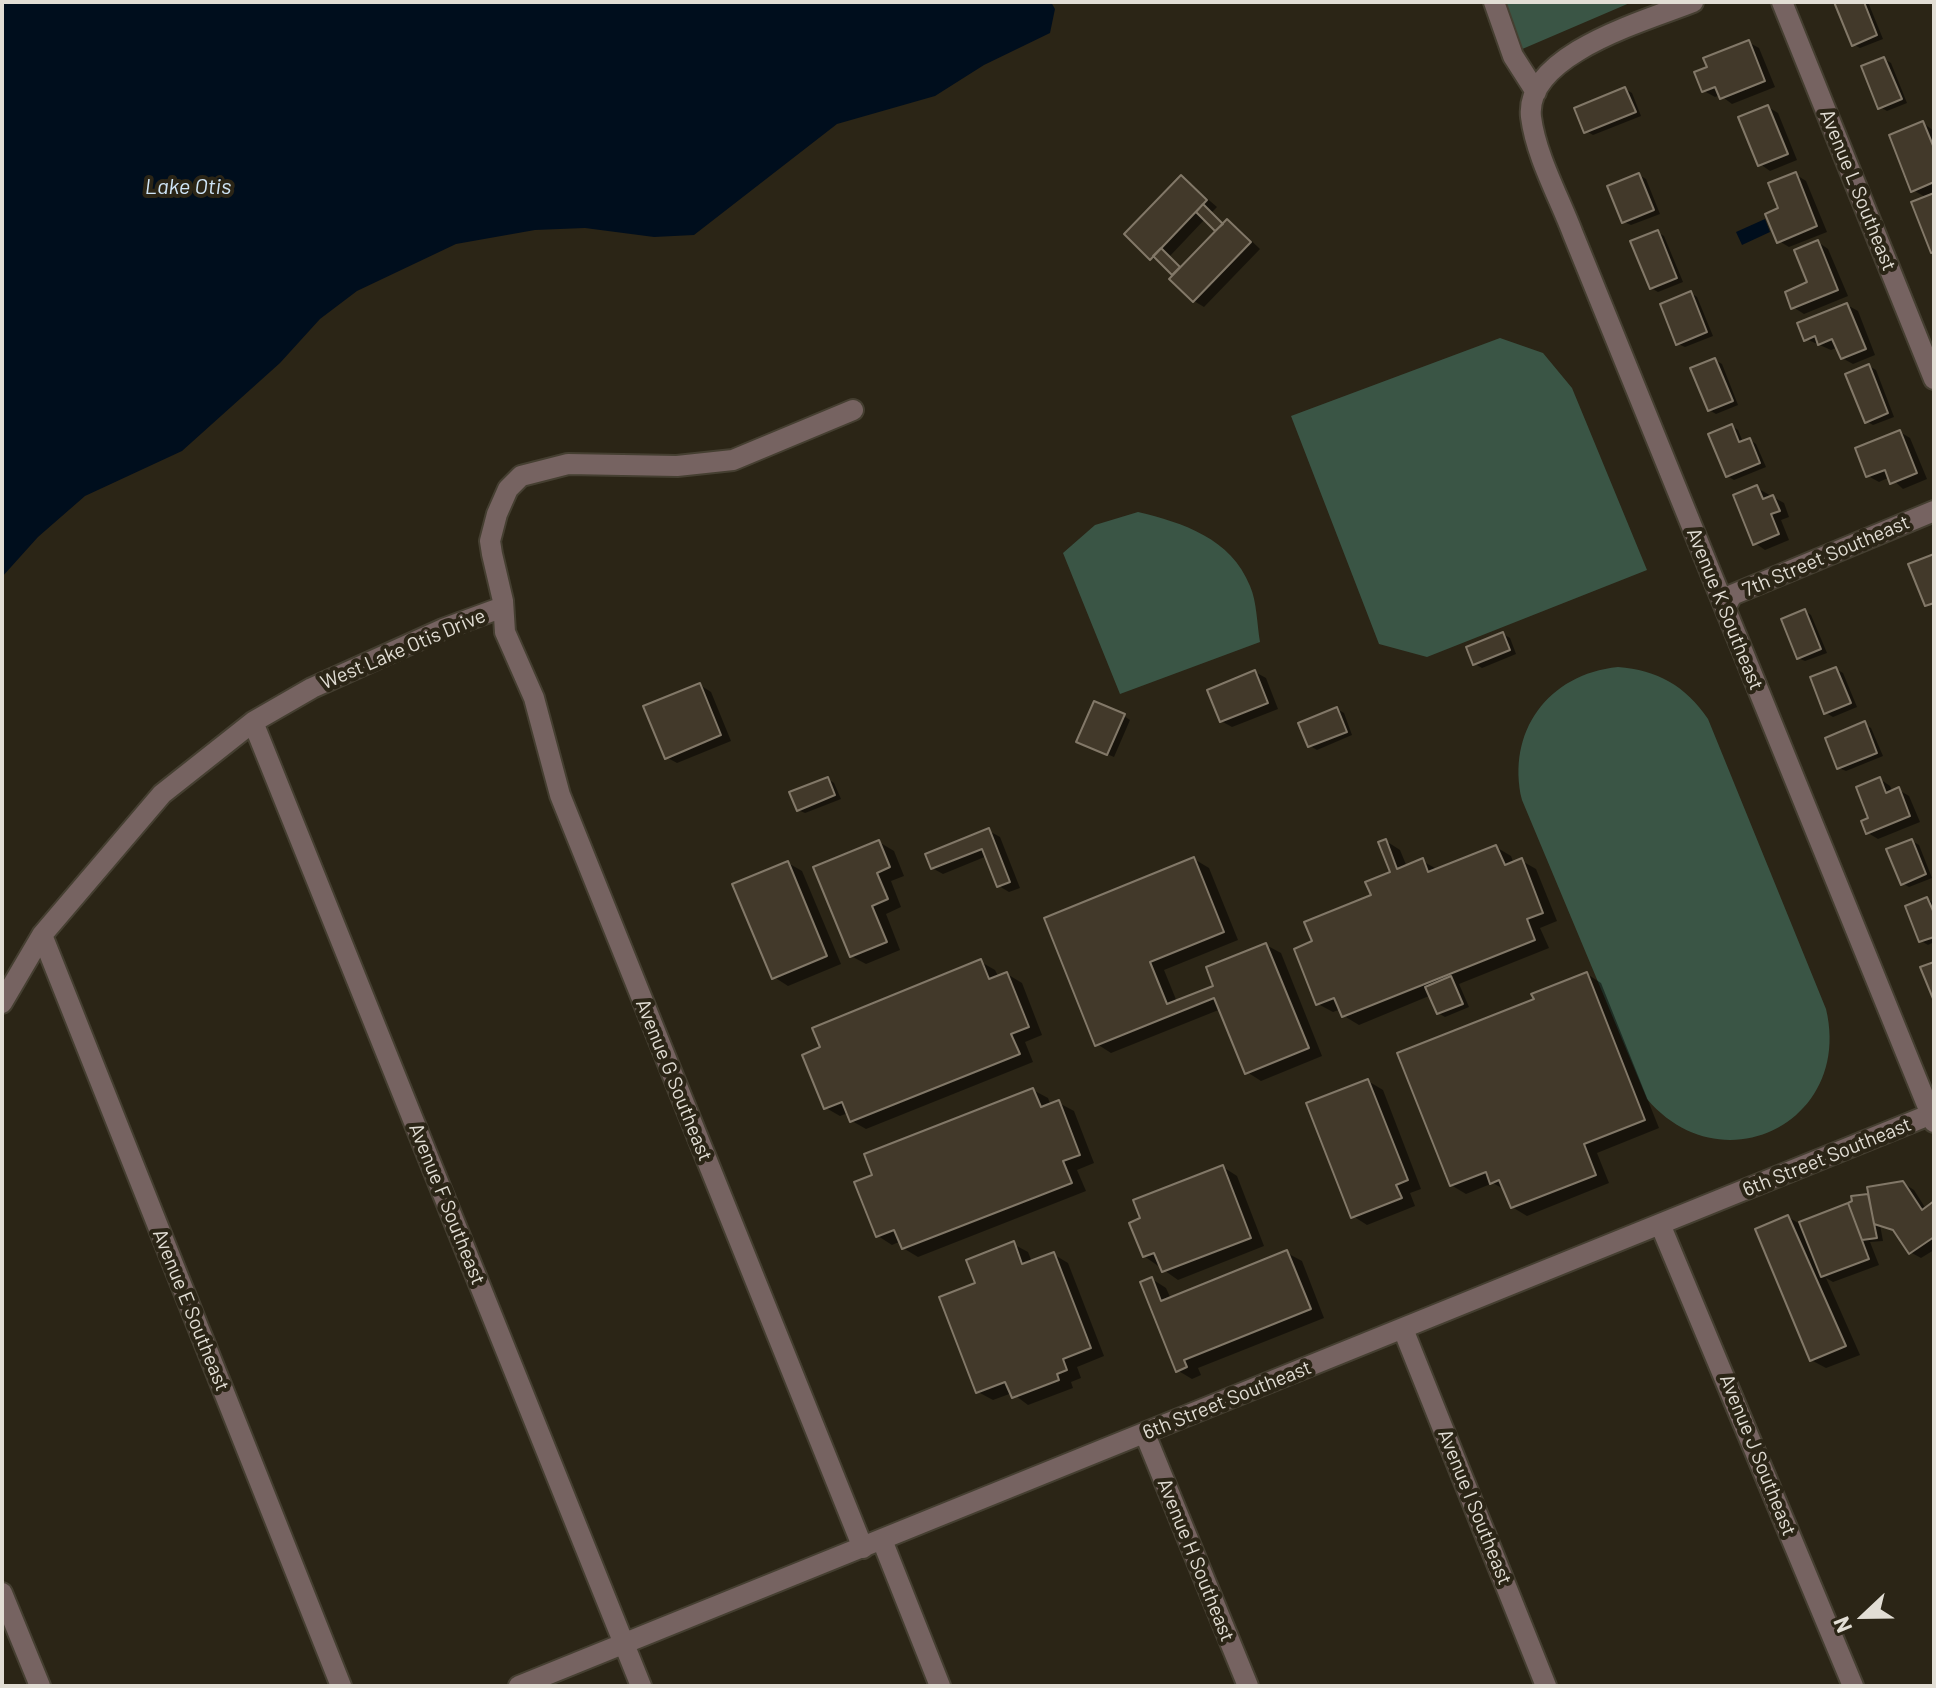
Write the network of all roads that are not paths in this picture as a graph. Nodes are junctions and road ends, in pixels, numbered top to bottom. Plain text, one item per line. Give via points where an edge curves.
1 (1494, 2) edge
2 (1693, 2) edge
3 (1782, 2) edge
4 (1536, 92) junction
5 (1934, 379) edge
6 (853, 410) dead end
7 (1934, 511) edge
8 (503, 607) junction
9 (1725, 608) junction
10 (253, 722) junction
11 (42, 935) junction
12 (2, 1003) edge
13 (1933, 1117) edge
14 (1660, 1224) junction
15 (1403, 1329) junction
16 (1145, 1434) junction
17 (873, 1544) junction
18 (2, 1593) edge
19 (624, 1644) junction
20 (40, 1686) edge
21 (341, 1686) edge
22 (519, 1686) edge
23 (641, 1686) edge
24 (940, 1686) edge
25 (1248, 1686) edge
26 (1546, 1686) edge
27 (1853, 1686) edge

1 - 4 street via 1513,56
2 - 4 street via 1588,45 1550,68
3 - 5 street, Avenue L Southeast
4 - 9 street, Avenue K Southeast via 1530,115 1542,153
6 - 8 street, West Lake Otis Drive via 733,460 677,466 568,464 521,476 508,489 490,541
7 - 9 street, 7th Street Southeast via 1732,595
8 - 10 street, West Lake Otis Drive via 337,674
8 - 17 street, Avenue G Southeast via 505,632 534,698 579,849
9 - 13 street, Avenue K Southeast
10 - 11 street, West Lake Otis Drive via 162,794
10 - 19 street, Avenue F Southeast
11 - 12 street, West Lake Otis Drive
11 - 21 street, Avenue E Southeast
13 - 14 street, 6th Street Southeast
14 - 15 street, 6th Street Southeast
14 - 27 street, Avenue J Southeast
15 - 16 street, 6th Street Southeast
15 - 26 street, Avenue I Southeast
16 - 17 street, 6th Street Southeast
16 - 25 street, Avenue H Southeast
17 - 19 street, 6th Street Southeast
17 - 24 street, Avenue G Southeast
18 - 20 street
19 - 22 street, 6th Street Southeast
19 - 23 street, Avenue F Southeast

